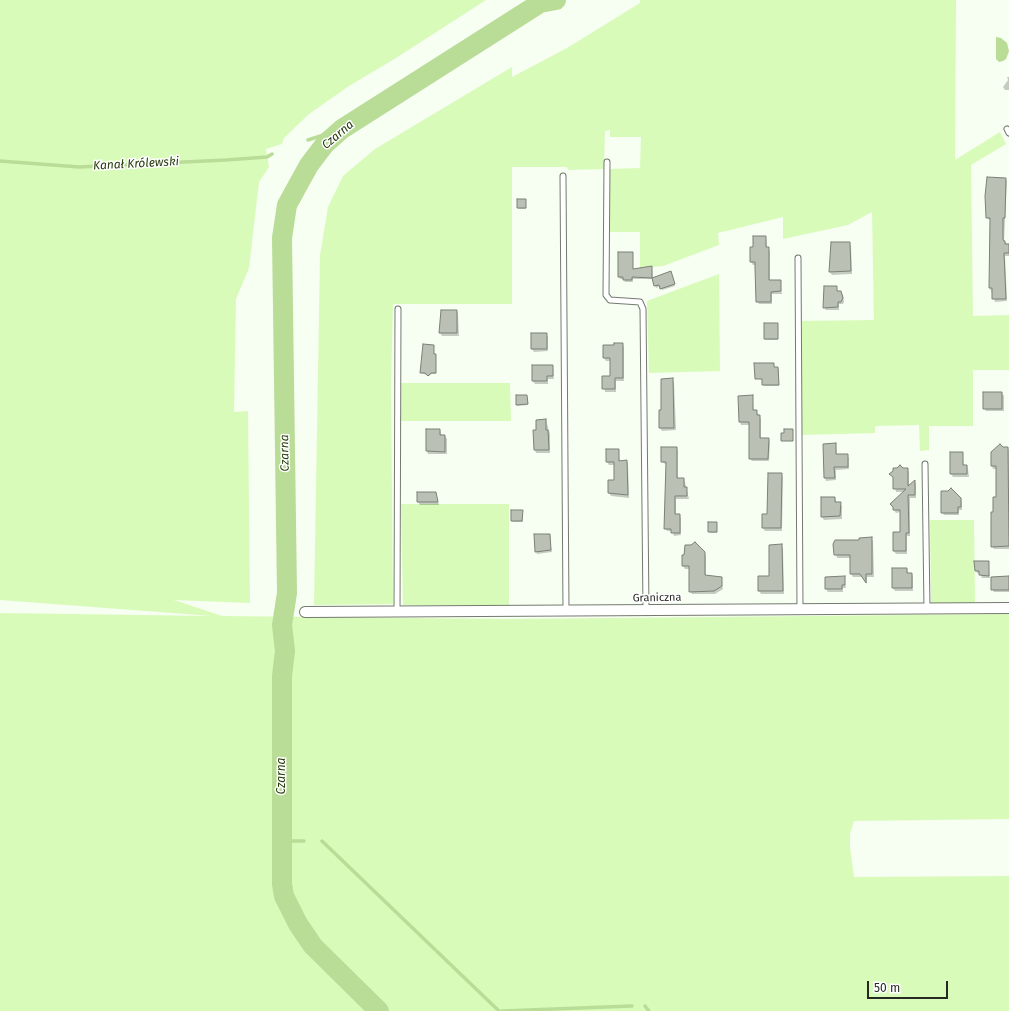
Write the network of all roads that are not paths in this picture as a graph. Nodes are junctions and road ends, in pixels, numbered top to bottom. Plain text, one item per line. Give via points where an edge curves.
1 (607, 162) dead end
2 (563, 176) dead end
3 (798, 258) dead end
4 (398, 309) dead end
5 (925, 464) dead end
6 (1009, 608) edge
7 (800, 609) junction
8 (927, 609) junction
9 (646, 610) junction
10 (305, 612) dead end
11 (566, 612) junction
12 (396, 613) junction

1 - 9 lane via 606,295 610,300 640,302 643,309
2 - 11 lane
3 - 7 lane
4 - 12 lane
5 - 8 lane
6 - 8 street, Graniczna
7 - 8 street, Graniczna
7 - 9 street, Graniczna
9 - 11 street, Graniczna
10 - 12 street, Graniczna
11 - 12 street, Graniczna

